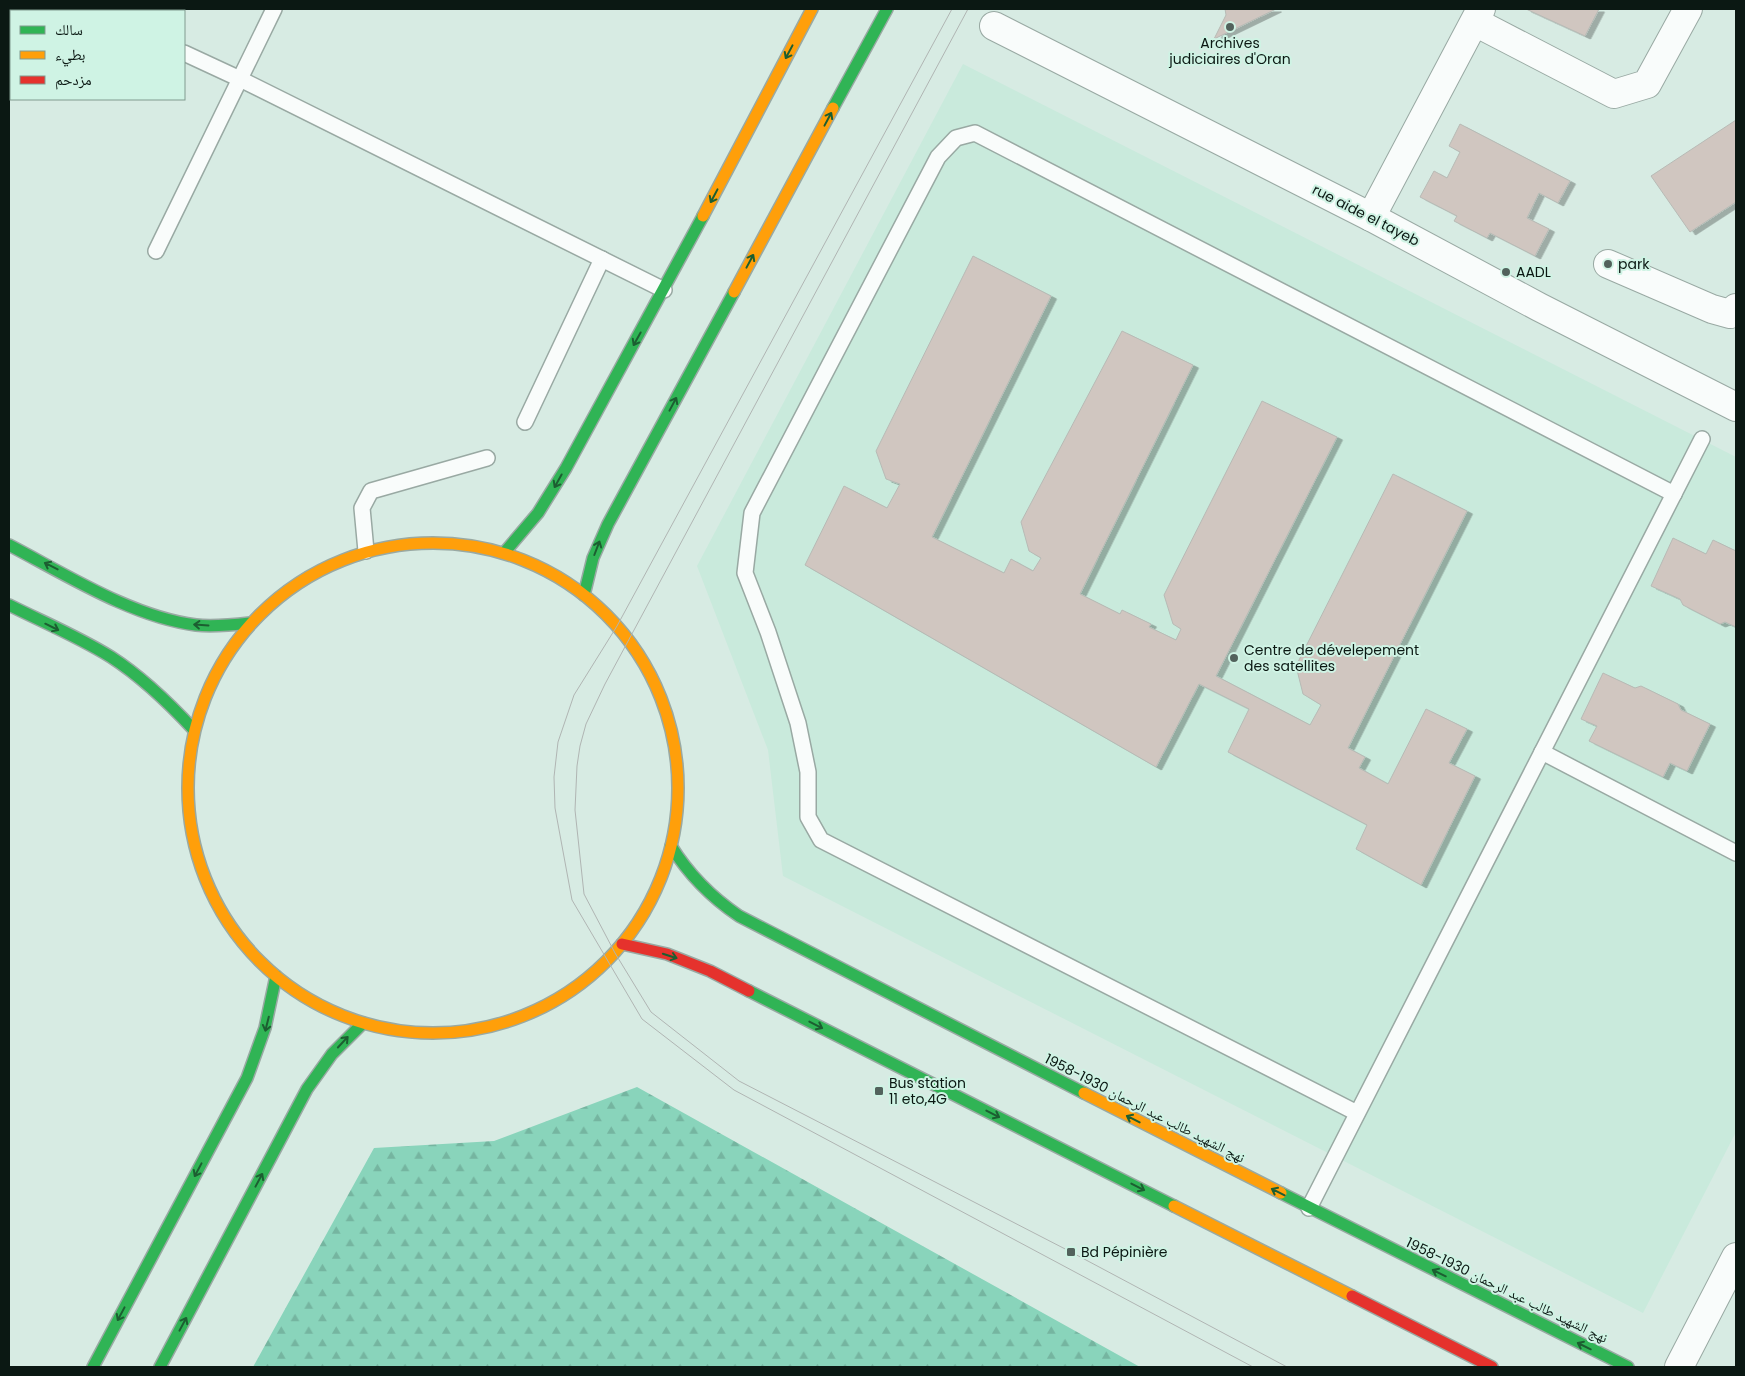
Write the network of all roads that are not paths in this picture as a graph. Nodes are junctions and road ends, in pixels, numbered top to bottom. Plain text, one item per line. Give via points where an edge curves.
1 (274, 9) edge
2 (812, 9) edge
3 (887, 9) edge
4 (1688, 9) edge
5 (1478, 15) edge
6 (994, 26) dead end
7 (185, 52) edge
8 (240, 79) junction
9 (1371, 217) junction
10 (156, 251) dead end
11 (602, 259) junction
12 (1608, 264) dead end
13 (664, 290) junction
14 (1736, 308) edge
15 (1736, 407) edge
16 (525, 422) dead end
17 (1702, 439) dead end
18 (487, 458) dead end
19 (1674, 494) junction
20 (9, 544) edge
21 (366, 551) junction
22 (504, 553) junction
23 (584, 595) junction
24 (9, 605) edge
25 (250, 623) junction
26 (194, 730) junction
27 (1542, 752) junction
28 (671, 846) junction
29 (1736, 853) edge
30 (622, 944) junction
31 (276, 976) junction
32 (363, 1023) junction
33 (1357, 1113) junction
34 (1308, 1208) junction
35 (1736, 1256) edge
36 (93, 1367) edge
37 (160, 1367) edge
38 (1492, 1367) edge
39 (1628, 1367) edge
40 (1679, 1367) edge

1 - 8 lane
2 -> 13 main road
23 -> 3 main road via 593,558 608,524
4 - 5 street via 1647,84 1614,94
5 - 9 street
6 - 9 street, rue aide el tayeb
7 - 8 lane
8 - 10 lane
8 - 11 lane
9 - 15 street, rue aide el tayeb
11 - 13 lane
11 - 16 lane
12 - 14 street via 1712,309 1730,314
13 -> 22 main road via 552,492 526,530
17 - 19 lane
18 - 21 lane via 371,491 362,508
19 - 27 lane
19 - 33 lane via 975,133 956,138 938,157 752,513 745,573 798,723 808,772 808,817 821,840
25 -> 20 main road via 197,625 146,614
21 - 22 main road via 425,542 465,544
21 - 25 main road via 311,574 278,596
22 - 23 main road via 546,570
23 - 28 main road via 629,640 663,705 673,739 677,775 677,811
24 -> 26 main road via 122,665 161,696
25 - 26 main road via 215,673
26 - 31 main road via 187,798 191,832 200,865 230,926
27 - 29 lane
27 - 33 lane
28 - 30 main road via 652,898
34 -> 28 main road, نهج الشهيد طالب عبد الرحمان 1930-1958 via 745,920 697,884
30 - 32 main road via 608,961 566,994 519,1018 468,1031 414,1033
30 -> 38 main road via 667,954 710,971
31 - 32 main road via 332,1012
31 -> 36 main road via 266,1027 251,1070
37 -> 32 main road via 307,1090 332,1054
33 - 34 lane
39 -> 34 main road, نهج الشهيد طالب عبد الرحمان 1930-1958
35 - 40 street

